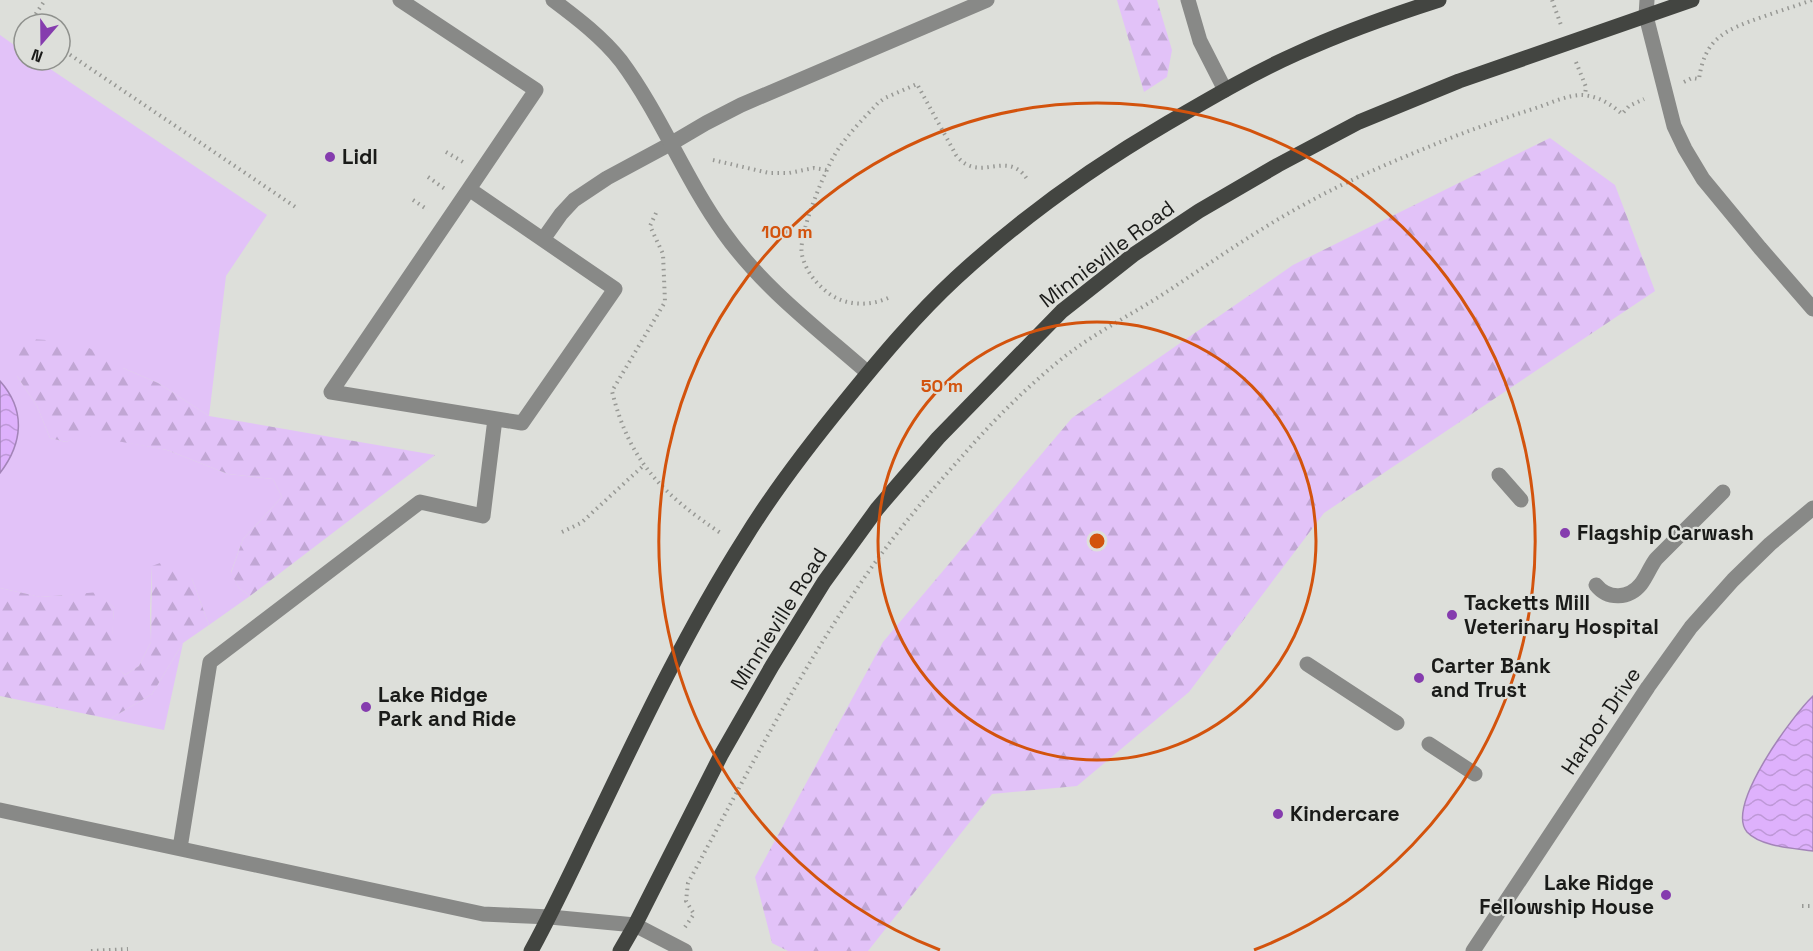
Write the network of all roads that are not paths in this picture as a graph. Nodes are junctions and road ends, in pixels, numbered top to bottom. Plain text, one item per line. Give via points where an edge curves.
1 (400, 0) edge
2 (553, 0) edge
3 (987, 0) edge
4 (1188, 0) edge
5 (1439, 0) edge
6 (1633, 0) edge
7 (1647, 0) edge
8 (1692, 0) edge
9 (1646, 16) junction
10 (1225, 90) junction
11 (672, 143) junction
12 (469, 189) junction
13 (544, 238) junction
14 (1813, 309) edge
15 (868, 374) junction
16 (495, 419) junction
17 (1499, 474) dead end
18 (1723, 492) dead end
19 (1521, 500) dead end
20 (1813, 508) edge
21 (1596, 585) dead end
22 (1307, 664) dead end
23 (1396, 723) dead end
24 (1429, 744) dead end
25 (1475, 774) dead end
26 (0, 810) edge
27 (180, 848) junction
28 (550, 917) junction
29 (635, 926) junction
30 (531, 951) edge
31 (620, 951) edge
32 (685, 951) edge
33 (1473, 951) edge

1 - 12 street via 536,90
2 - 11 street via 588,27 619,59 644,93
3 - 11 street via 741,105
4 - 10 street via 1200,41
5 - 10 main road via 1359,27
6 - 9 street
7 - 9 street
8 - 9 main road, Minnieville Road
9 - 14 street via 1674,126 1685,149 1703,179
9 - 29 main road, Minnieville Road via 1459,81 1359,122 1199,211 1133,255 1062,311 938,438 877,509 824,582 721,755
10 - 15 main road via 1116,154 1005,236 912,322
11 - 13 street via 574,200
11 - 15 street via 724,232 750,266
12 - 13 street
12 - 16 street via 331,392
13 - 16 street via 615,289 522,423
15 - 28 main road via 808,447 744,539 668,674
16 - 27 street via 483,516 420,502 210,662
17 - 19 street
18 - 21 street via 1656,560 1636,588 1613,596
20 - 33 street, Harbor Drive via 1748,565 1691,627
22 - 23 street
24 - 25 street
26 - 27 street
27 - 28 street via 483,914
28 - 29 street
28 - 30 main road
29 - 31 main road, Minnieville Road
29 - 32 street

